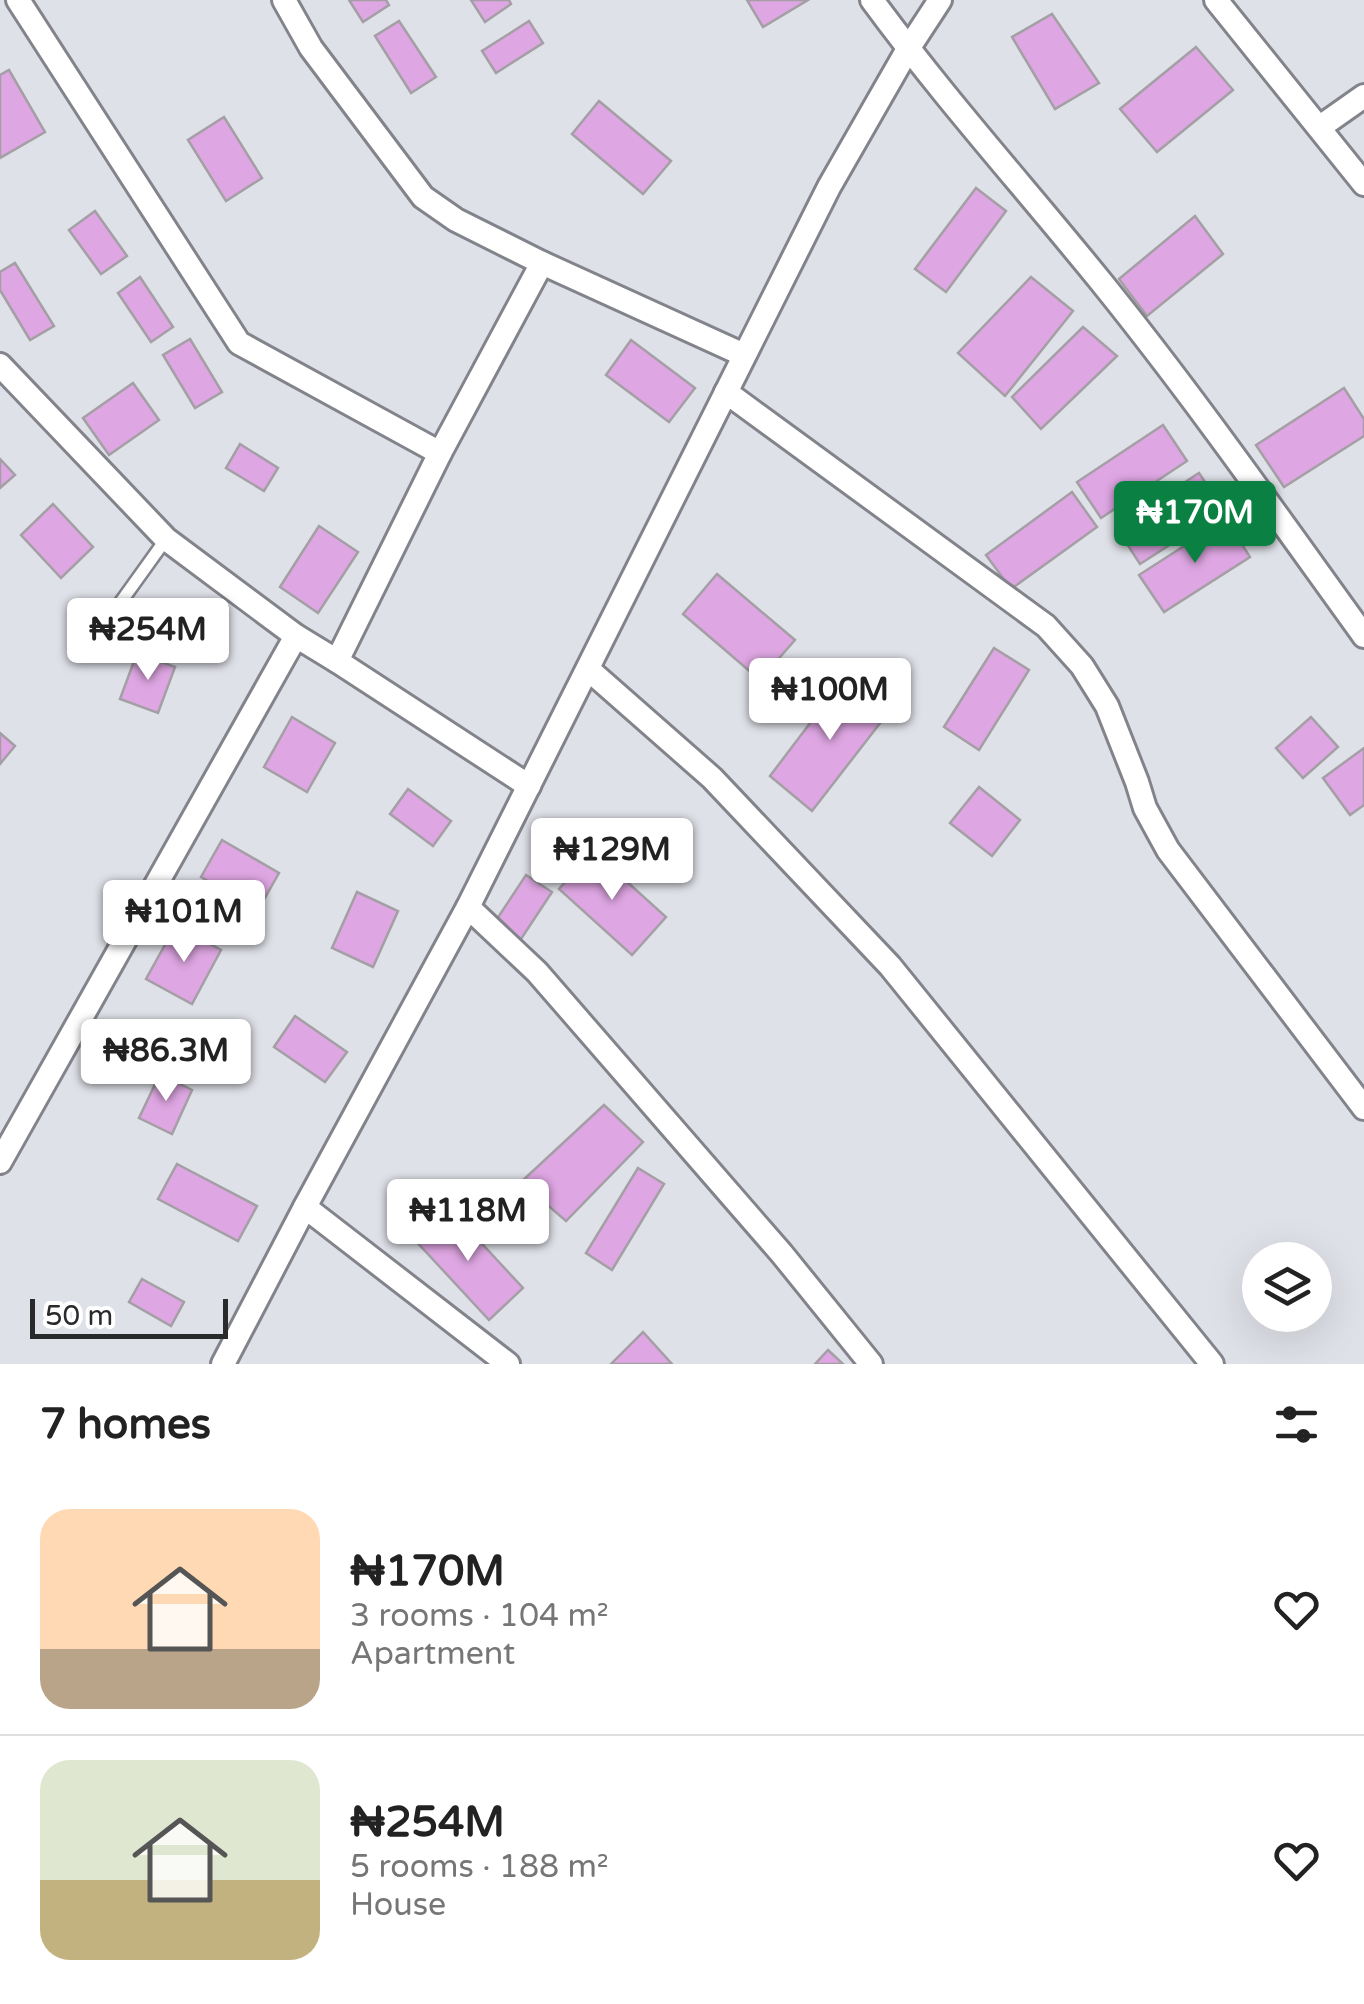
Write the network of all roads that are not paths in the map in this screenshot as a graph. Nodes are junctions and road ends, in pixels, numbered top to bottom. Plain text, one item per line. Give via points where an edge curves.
1 (18, 0) edge
2 (284, 0) edge
3 (872, 0) edge
4 (940, 0) edge
5 (1216, 0) edge
6 (908, 49) junction
7 (1364, 96) edge
8 (1320, 127) junction
9 (1364, 184) edge
10 (542, 263) junction
11 (744, 356) junction
12 (0, 365) edge
13 (726, 392) junction
14 (440, 454) junction
15 (166, 539) junction
16 (296, 636) junction
17 (1364, 636) edge
18 (84, 652) dead end
19 (337, 661) junction
20 (588, 669) junction
21 (529, 786) junction
22 (468, 907) junction
23 (1364, 1108) edge
24 (0, 1162) edge
25 (305, 1208) junction
26 (223, 1364) edge
27 (508, 1364) edge
28 (872, 1364) edge
29 (1212, 1364) edge

1 - 14 street via 239,343
2 - 10 street via 311,48 423,197
3 - 6 street
4 - 6 street
5 - 8 street
6 - 11 street
6 - 17 street via 1166,365
7 - 8 street
8 - 9 street
10 - 11 street
10 - 14 street
11 - 13 street
12 - 15 street
13 - 20 street
13 - 23 street via 1046,626 1082,666 1107,706 1168,850
14 - 19 street
15 - 16 street
15 - 18 lane
16 - 19 street
16 - 24 street
19 - 21 street
20 - 21 street
20 - 29 street via 712,778 890,966
21 - 22 street
22 - 25 street
22 - 28 street via 536,972
25 - 26 street
25 - 27 street

